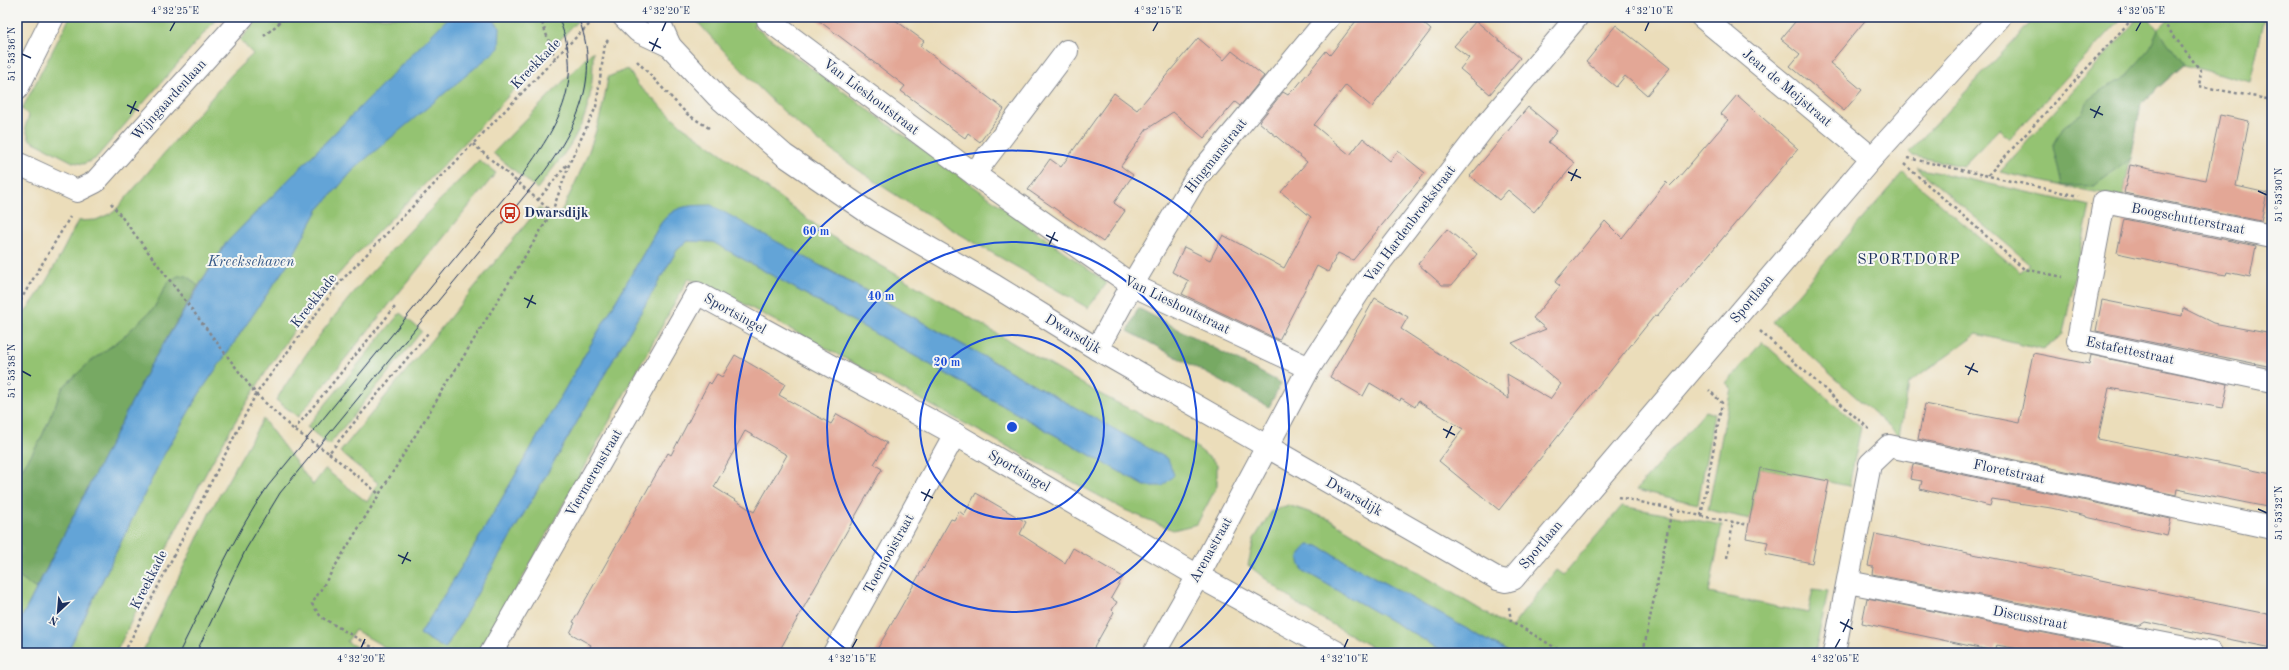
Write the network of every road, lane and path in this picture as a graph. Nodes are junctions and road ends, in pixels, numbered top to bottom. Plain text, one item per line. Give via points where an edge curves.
1 (53, 17) edge
2 (243, 17) edge
3 (540, 17) edge
4 (598, 17) edge
5 (657, 17) edge
6 (1329, 17) edge
7 (1577, 17) edge
8 (1702, 17) edge
9 (2000, 17) edge
10 (2134, 17) edge
11 (2159, 17) edge
12 (625, 18) edge
13 (768, 20) dead end
14 (670, 46) junction
15 (1067, 51) dead end
16 (555, 58) junction
17 (17, 89) edge
18 (2272, 100) edge
19 (473, 144) junction
20 (1881, 155) junction
21 (570, 162) junction
22 (17, 163) edge
23 (974, 174) junction
24 (1988, 176) junction
25 (95, 182) junction
26 (538, 200) junction
27 (2104, 202) junction
28 (552, 212) junction
29 (71, 217) dead end
30 (2272, 236) edge
31 (2089, 282) junction
32 (1132, 285) junction
33 (697, 294) joint
34 (17, 306) edge
35 (396, 307) dead end
36 (1740, 313) junction
37 (428, 333) dead end
38 (1097, 349) junction
39 (1309, 368) junction
40 (1690, 372) junction
41 (2272, 381) edge
42 (256, 394) junction
43 (294, 430) junction
44 (955, 434) junction
45 (1889, 446) junction
46 (1267, 447) junction
47 (329, 453) junction
48 (1587, 490) junction
49 (379, 494) junction
50 (1672, 509) junction
51 (1701, 516) junction
52 (1732, 522) junction
53 (1749, 525) dead end
54 (2272, 528) edge
55 (1727, 558) dead end
56 (1198, 576) junction
57 (1506, 581) junction
58 (1848, 582) junction
59 (124, 653) edge
60 (382, 653) edge
61 (491, 653) edge
62 (834, 653) edge
63 (1154, 653) edge
64 (1338, 653) edge
65 (1564, 653) edge
66 (1643, 653) edge
67 (1834, 653) edge
68 (2211, 653) edge

1 - 17 street
2 - 25 street, Wijngaardenlaan
3 - 16 path
4 - 16 path, Kreekkade
5 - 14 street, Dwarsdijk
6 - 32 street, Hingmanstraat via 1196,178
7 - 39 street, Van Hardenbroekstraat via 1489,121 1368,278
8 - 20 street, Jean de Meijstraat
9 - 20 street, Sportlaan
10 - 24 path
11 - 18 path via 2201,71 2199,86
12 - 14 street, Dwarsdijk via 638,31
12 - 21 path via 605,44 596,107
13 - 23 street, Van Lieshoutstraat
14 - 38 street, Dwarsdijk via 717,96 784,155 872,214
15 - 23 street
16 - 19 path, Kreekkade
19 - 26 path
19 - 42 path, Kreekkade via 340,282
20 - 24 path
20 - 31 path via 2024,269
20 - 36 street, Sportlaan
21 - 26 path
21 - 28 path
22 - 25 street via 78,191
23 - 32 street, Van Lieshoutstraat
24 - 27 path
25 - 42 path
26 - 28 path
27 - 30 street, Boogschutterstraat
27 - 31 street, Estafettestraat
28 - 49 path
29 - 34 path
31 - 41 street, Estafettestraat via 2078,340
32 - 38 street, Hingmanstraat
32 - 39 street, Van Lieshoutstraat
33 - 44 street, Sportsingel
33 - 61 street, Viermerenstraat
35 - 43 path
36 - 40 street, Sportlaan
36 - 45 path
37 - 47 path
38 - 46 street, Dwarsdijk
39 - 46 street, Van Hardenbroekstraat
40 - 48 street, Sportlaan
40 - 51 path via 1722,403
42 - 43 path
42 - 59 path, Kreekkade
43 - 47 path
44 - 56 street, Sportsingel
44 - 62 street, Toernooistraat
45 - 54 street, Floretstraat
45 - 58 street via 1870,464
46 - 56 street, Arenastraat
46 - 57 street, Dwarsdijk via 1491,576
47 - 49 path
48 - 50 path
48 - 57 street, Sportlaan via 1513,579
49 - 60 path via 312,604 321,617
50 - 51 path
50 - 66 path
51 - 52 path
52 - 53 path
52 - 55 path
56 - 63 street, Arenastraat
56 - 64 street, Sportsingel
57 - 65 path via 1511,621
58 - 67 street
58 - 68 street, Discusstraat

